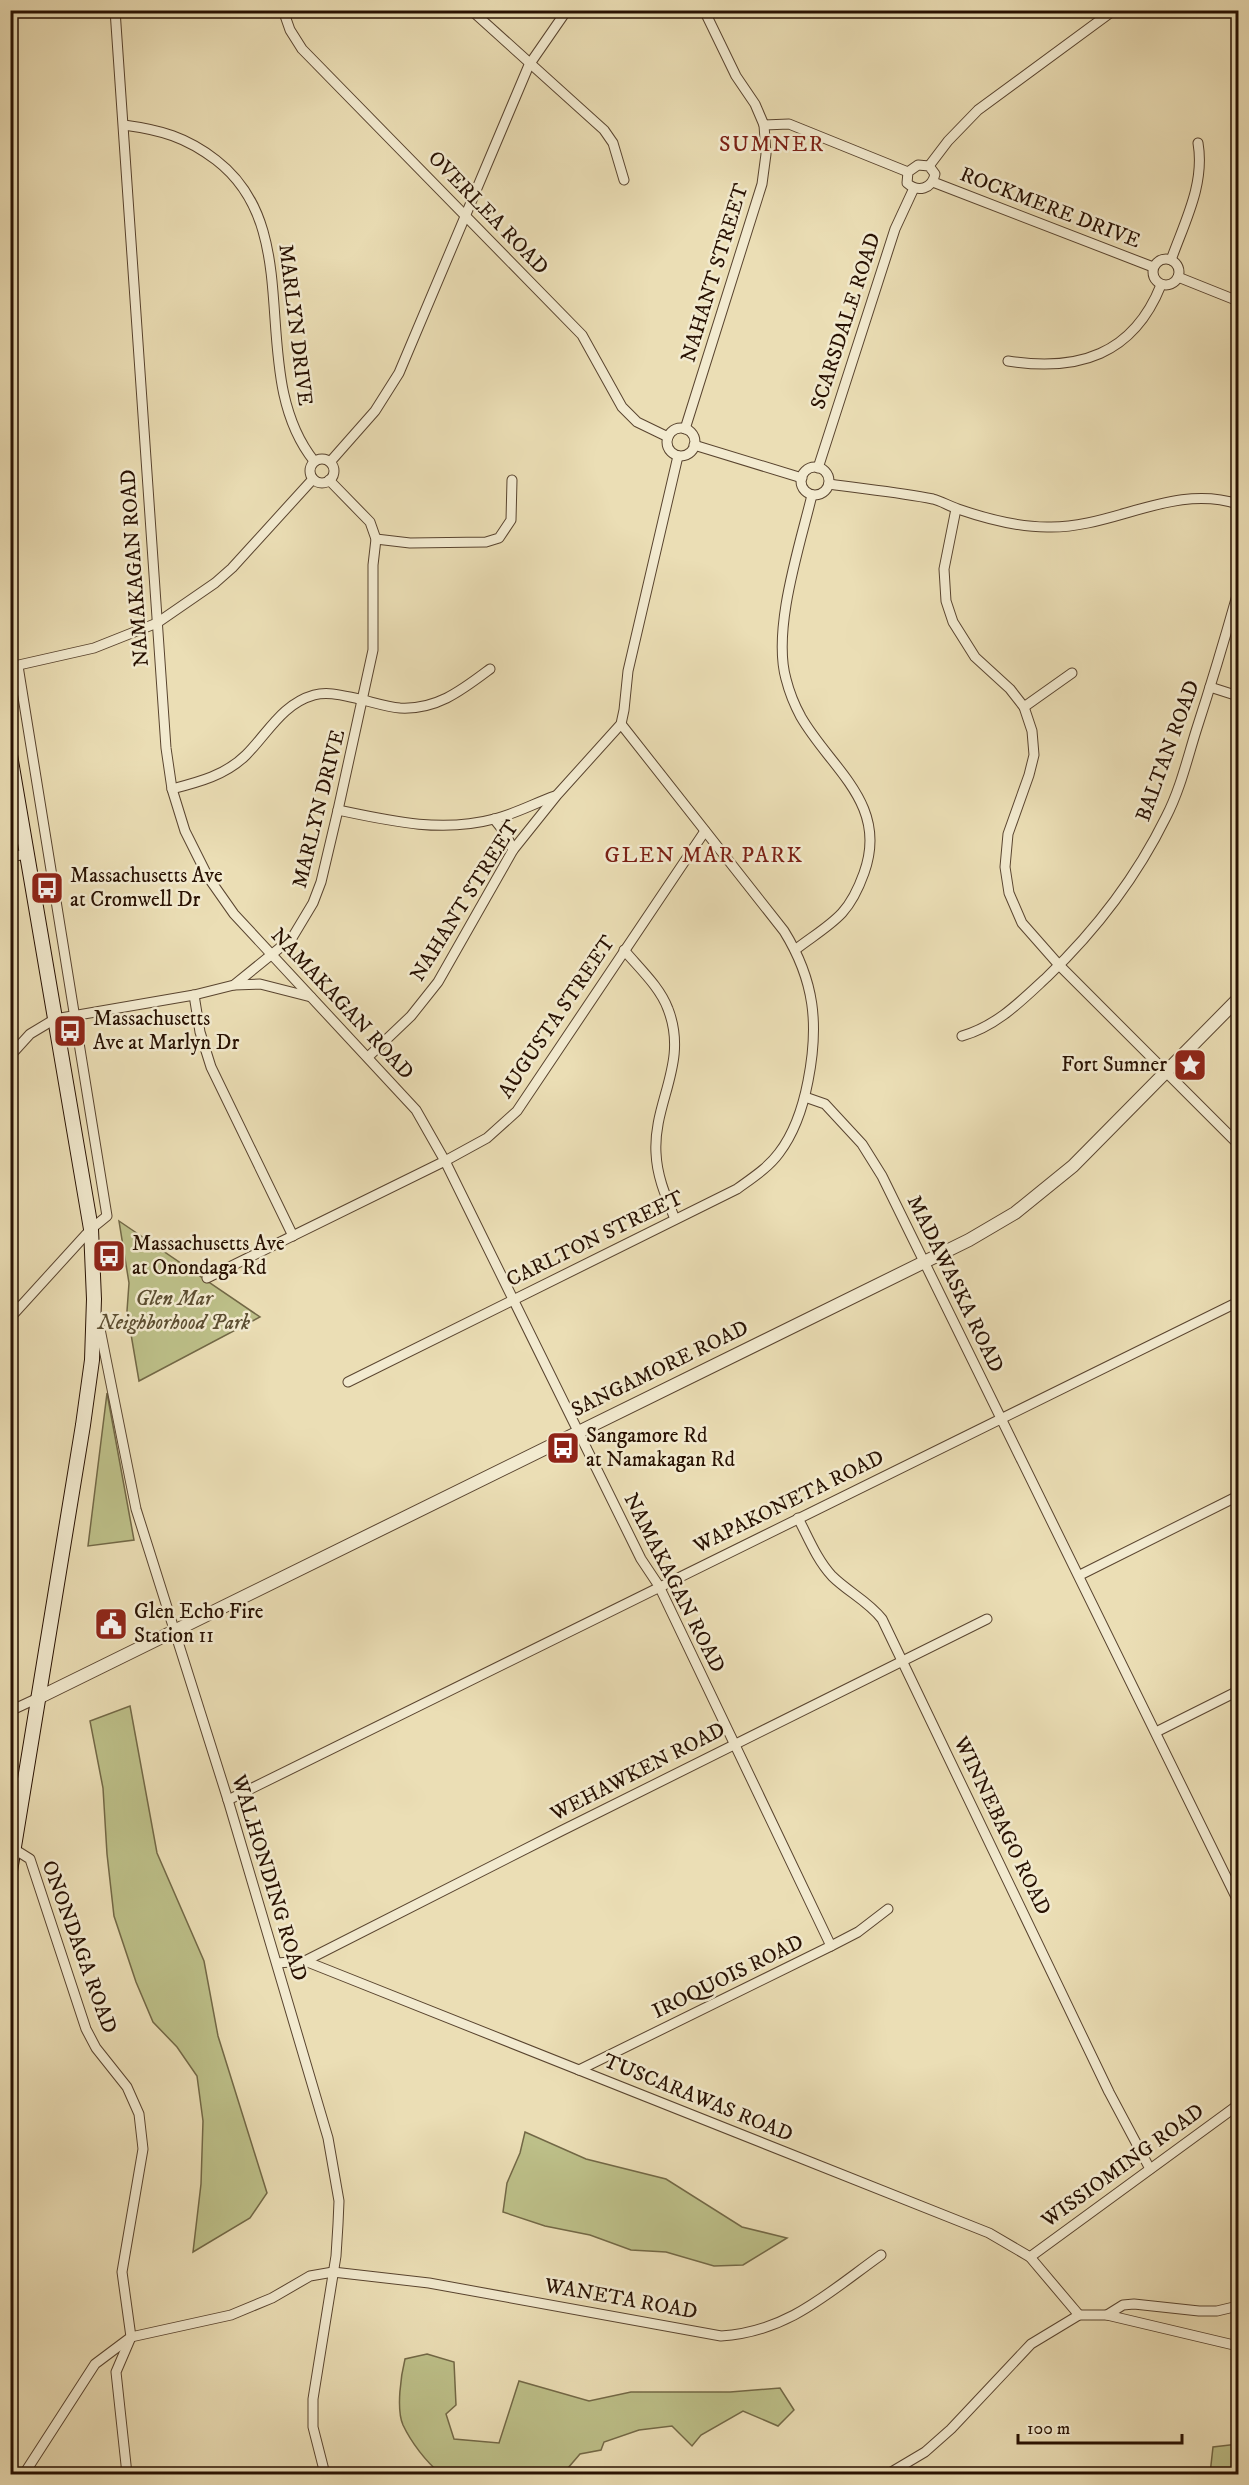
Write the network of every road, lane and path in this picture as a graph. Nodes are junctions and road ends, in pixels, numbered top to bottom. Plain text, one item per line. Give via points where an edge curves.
1 (115, 10) edge
2 (283, 10) edge
3 (471, 10) edge
4 (567, 10) edge
5 (704, 10) edge
6 (839, 10) edge
7 (859, 10) edge
8 (1114, 10) edge
9 (529, 65) junction
10 (124, 125) junction
11 (764, 125) junction
12 (1198, 143) dead end
13 (929, 166) junction
14 (909, 172) junction
15 (624, 180) dead end
16 (933, 182) junction
17 (914, 188) junction
18 (466, 216) junction
19 (1172, 260) junction
20 (1153, 267) junction
21 (1178, 278) junction
22 (1161, 285) junction
23 (1239, 301) edge
24 (1008, 361) dead end
25 (685, 429) junction
26 (668, 437) junction
27 (694, 445) junction
28 (678, 456) junction
29 (314, 461) junction
30 (330, 462) junction
31 (818, 468) junction
32 (802, 478) junction
33 (313, 479) junction
34 (329, 480) junction
35 (512, 480) dead end
36 (829, 484) junction
37 (812, 495) junction
38 (1239, 504) edge
39 (956, 509) junction
40 (376, 539) junction
41 (1239, 592) edge
42 (157, 623) junction
43 (14, 666) edge
44 (490, 669) dead end
45 (1072, 673) dead end
46 (1210, 687) junction
47 (1239, 696) edge
48 (364, 700) junction
49 (1024, 707) junction
50 (621, 724) junction
51 (10, 755) edge
52 (172, 789) junction
53 (557, 795) junction
54 (339, 810) junction
55 (494, 819) junction
56 (705, 831) junction
57 (513, 850) junction
58 (26, 854) junction
59 (10, 857) edge
60 (624, 950) junction
61 (795, 950) junction
62 (272, 956) junction
63 (1059, 965) junction
64 (234, 985) junction
65 (194, 995) junction
66 (312, 998) junction
67 (1239, 999) edge
68 (76, 1015) junction
69 (55, 1019) junction
70 (962, 1036) dead end
71 (10, 1056) edge
72 (368, 1057) junction
73 (1167, 1071) junction
74 (805, 1097) junction
75 (1239, 1144) edge
76 (445, 1161) junction
77 (675, 1219) junction
78 (91, 1229) junction
79 (293, 1236) junction
80 (923, 1262) junction
81 (207, 1278) dead end
82 (94, 1299) junction
83 (513, 1299) junction
84 (1239, 1302) edge
85 (10, 1318) edge
86 (348, 1382) dead end
87 (1001, 1419) junction
88 (578, 1432) junction
89 (1239, 1496) edge
90 (798, 1518) junction
91 (1080, 1575) junction
92 (659, 1586) junction
93 (987, 1619) dead end
94 (173, 1632) junction
95 (901, 1661) junction
96 (1239, 1691) edge
97 (40, 1697) junction
98 (10, 1710) edge
99 (1156, 1732) junction
100 (734, 1744) junction
101 (228, 1800) junction
102 (14, 1849) junction
103 (10, 1871) edge
104 (1239, 1901) edge
105 (888, 1909) dead end
106 (831, 1946) junction
107 (305, 1961) junction
108 (277, 1964) junction
109 (579, 2070) junction
110 (1239, 2105) edge
111 (1149, 2169) junction
112 (881, 2255) dead end
113 (1030, 2257) junction
114 (333, 2272) junction
115 (1239, 2306) edge
116 (1078, 2315) junction
117 (1107, 2315) junction
118 (131, 2337) junction
119 (1239, 2346) edge
120 (24, 2475) edge
121 (127, 2475) edge
122 (325, 2475) edge
123 (888, 2475) edge

1 - 10 street, NAMAKAGAN ROAD
2 - 18 street, OVERLEA ROAD via 302,50
3 - 9 street
4 - 9 street
5 - 11 street
6 - 7 street
8 - 13 street via 978,110
9 - 15 street via 604,130 613,142
9 - 18 street
10 - 29 street, MARLYN DRIVE via 180,137 197,146 241,184 256,210 269,256 284,401 301,445
10 - 42 street, NAMAKAGAN ROAD
11 - 14 street via 789,124
11 - 25 street, NAHANT STREET via 762,184
12 - 19 street via 1201,163 1197,188
13 - 14 street via 918,165
13 - 16 street via 935,174
14 - 17 street via 908,183
16 - 17 street via 924,188
16 - 20 street, ROCKMERE DRIVE
17 - 31 street, SCARSDALE ROAD via 895,229
18 - 26 street, OVERLEA ROAD via 582,335 622,407 638,422
18 - 30 street via 399,372 375,411
19 - 20 street via 1162,259
19 - 21 street via 1178,265
20 - 22 street via 1152,276
21 - 22 street via 1173,284
21 - 23 street
22 - 24 street via 1144,319 1111,349 1063,364
25 - 26 street via 677,429
25 - 27 street
26 - 28 street via 668,448
27 - 28 street via 690,453
27 - 32 street
28 - 50 street via 628,671
29 - 30 street via 324,458
29 - 33 street via 309,468
30 - 34 street via 334,473
31 - 32 street via 806,471
31 - 36 street via 825,472
32 - 37 street via 802,486
33 - 34 street via 319,483
33 - 42 street via 232,568
34 - 40 street via 370,522
35 - 40 street via 511,520 499,538 486,542 410,543
36 - 37 street via 825,492
36 - 39 street via 935,499
37 - 61 street via 783,620 786,678 801,716 860,798 868,822 870,847 859,889 842,913
38 - 39 street via 1224,499 1185,498 1091,523 1048,527 1007,524
39 - 49 street via 944,569 946,601 953,622 975,657 1010,688
40 - 48 street, MARLYN DRIVE via 373,650
41 - 46 street, BALTAN ROAD
42 - 43 street via 94,648
42 - 52 street, NAMAKAGAN ROAD
43 - 68 street
44 - 48 street via 444,701 429,706 399,708
45 - 49 street
46 - 47 street
46 - 63 street, BALTAN ROAD via 1183,774 1147,853 1095,928
48 - 52 street via 328,693 293,704 231,766 209,778
48 - 54 street, MARLYN DRIVE
49 - 63 street via 1034,755 1008,834 1005,867 1009,893 1022,923
50 - 53 street, NAHANT STREET
50 - 56 street
51 - 58 main road
52 - 62 street, NAMAKAGAN ROAD via 185,831 208,877 234,914
53 - 55 street
53 - 57 street, NAHANT STREET
54 - 55 street via 426,826
54 - 62 street, MARLYN DRIVE via 313,903 292,938
55 - 57 street
56 - 60 street, AUGUSTA STREET
56 - 61 street
57 - 72 street, NAHANT STREET via 438,982 411,1016
58 - 59 street
58 - 69 main road
60 - 76 street, AUGUSTA STREET via 517,1112 486,1138
60 - 77 street via 656,988 668,1007 674,1028 675,1058 656,1152 660,1182
61 - 74 street via 808,983 815,1020
62 - 64 street, MARLYN DRIVE
62 - 66 street, NAMAKAGAN ROAD
63 - 70 street, BALTAN ROAD via 1009,1013
63 - 73 street
64 - 65 street, MARLYN DRIVE
64 - 66 street via 260,984
65 - 68 street, MARLYN DRIVE
65 - 79 street via 211,1067
66 - 72 street, NAMAKAGAN ROAD
67 - 73 street, SANGAMORE ROAD
68 - 69 street, MARLYN DRIVE
68 - 78 street via 106,1216
69 - 71 street via 30,1034
69 - 78 main road
72 - 76 street, NAMAKAGAN ROAD via 416,1110
73 - 75 street
73 - 80 street, SANGAMORE ROAD via 1039,1195 969,1240
74 - 77 street, CARLTON STREET via 793,1132 763,1170 737,1189
74 - 80 street, MADAWASKA ROAD via 825,1104 862,1144 882,1176
76 - 79 street, AUGUSTA STREET
76 - 83 street, NAMAKAGAN ROAD
77 - 83 street, CARLTON STREET
78 - 82 main road
78 - 85 street
79 - 81 street, AUGUSTA STREET
80 - 87 street, MADAWASKA ROAD
80 - 88 street, SANGAMORE ROAD
82 - 94 street, WALHONDING ROAD via 136,1509
82 - 97 main road via 92,1360
83 - 86 street, CARLTON STREET
83 - 88 street, NAMAKAGAN ROAD
84 - 87 street, WAPAKONETA ROAD
87 - 90 street, WAPAKONETA ROAD
87 - 91 street, MADAWASKA ROAD
88 - 92 street, NAMAKAGAN ROAD via 641,1559
88 - 94 street, SANGAMORE ROAD
89 - 91 street
90 - 92 street, WAPAKONETA ROAD
90 - 95 street, WINNEBAGO ROAD via 824,1567 872,1606 882,1619
91 - 99 street, MADAWASKA ROAD
92 - 100 street, NAMAKAGAN ROAD
92 - 101 street, WAPAKONETA ROAD
93 - 95 street, WEHAWKEN ROAD
94 - 97 street, SANGAMORE ROAD
94 - 101 street, WALHONDING ROAD
95 - 100 street, WEHAWKEN ROAD
95 - 111 street, WINNEBAGO ROAD via 1108,2092
96 - 99 street
97 - 98 street, SANGAMORE ROAD
97 - 102 main road
99 - 104 street, MADAWASKA ROAD
100 - 106 street, NAMAKAGAN ROAD
100 - 107 street, WEHAWKEN ROAD
101 - 108 street, WALHONDING ROAD
102 - 103 main road
102 - 118 street, ONONDAGA ROAD via 30,1858 86,2029 127,2087 138,2114 143,2149 122,2272
105 - 106 street, IROQUOIS ROAD
106 - 109 street, IROQUOIS ROAD
107 - 108 street, TUSCARAWAS ROAD
107 - 109 street, TUSCARAWAS ROAD
108 - 114 street, WALHONDING ROAD via 334,2171 339,2201
109 - 113 street, TUSCARAWAS ROAD via 989,2233
110 - 111 street, WISSIOMING ROAD
111 - 113 street, WISSIOMING ROAD
112 - 114 street, WANETA ROAD via 800,2313 771,2327 722,2336 429,2283
113 - 116 street, TUSCARAWAS ROAD
114 - 118 street via 310,2276 272,2298 231,2314
114 - 122 street, WALHONDING ROAD via 313,2399 314,2427
115 - 117 street via 1199,2311 1134,2304
116 - 117 street
116 - 123 street via 1031,2344 951,2429 925,2452
117 - 119 street
118 - 120 street via 95,2364
118 - 121 street via 116,2372

